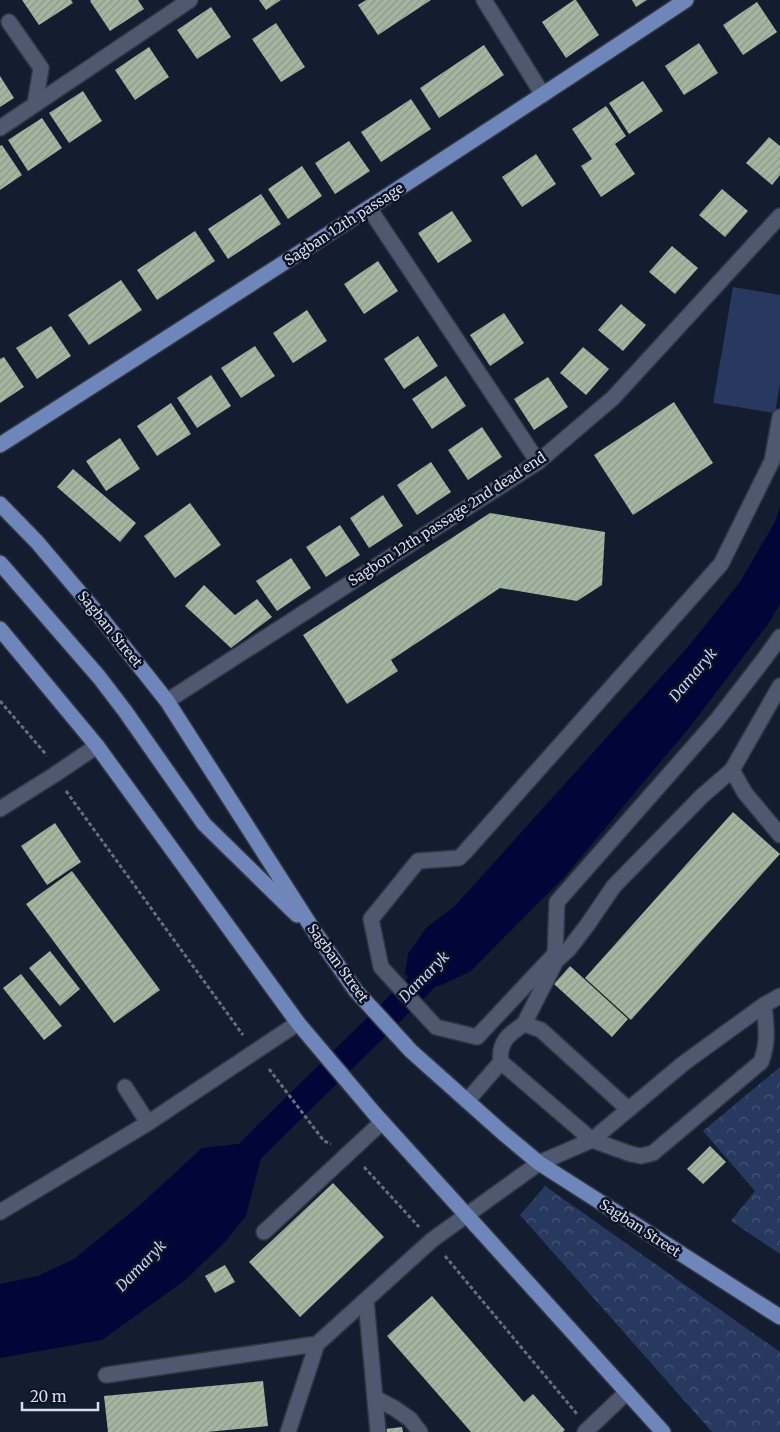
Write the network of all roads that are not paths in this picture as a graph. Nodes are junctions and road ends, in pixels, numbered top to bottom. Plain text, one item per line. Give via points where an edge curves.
1 (190, 0) edge
2 (484, 0) edge
3 (686, 0) edge
4 (9, 22) dead end
5 (543, 95) junction
6 (35, 104) junction
7 (0, 128) edge
8 (369, 208) junction
9 (780, 216) edge
10 (780, 417) edge
11 (0, 445) edge
12 (538, 462) junction
13 (0, 504) edge
14 (0, 563) edge
15 (0, 629) edge
16 (780, 637) edge
17 (780, 686) edge
18 (168, 701) junction
19 (96, 746) junction
20 (732, 770) junction
21 (0, 809) edge
22 (780, 835) edge
23 (316, 934) junction
24 (780, 996) edge
25 (764, 1005) junction
26 (524, 1024) junction
27 (302, 1028) junction
28 (501, 1062) junction
29 (125, 1087) dead end
30 (467, 1101) junction
31 (628, 1109) junction
32 (382, 1122) junction
33 (148, 1123) junction
34 (592, 1140) junction
35 (539, 1163) junction
36 (0, 1212) edge
37 (466, 1214) junction
38 (264, 1232) dead end
39 (366, 1300) junction
40 (780, 1317) edge
41 (317, 1344) junction
42 (106, 1375) dead end
43 (627, 1392) junction
44 (375, 1398) junction
45 (587, 1430) edge
46 (288, 1432) edge
47 (378, 1432) edge
48 (420, 1432) edge
49 (663, 1432) edge

1 - 6 street
2 - 5 street
3 - 5 main road, Sagban 12th passage
4 - 6 street via 41,68
5 - 8 main road, Sagban 12th passage
6 - 7 street
8 - 11 main road, Sagban 12th passage
8 - 12 street
9 - 12 street, Sagbon 12th passage 2nd dead end via 613,398
10 - 16 street via 772,461 721,564 465,852 459,858 418,861 370,919 381,967 436,1027 478,1037 555,954 557,902 717,720
12 - 18 street, Sagbon 12th passage 2nd dead end
13 - 18 main road, Sagban Street via 92,606
14 - 23 main road via 99,677 204,824
15 - 19 main road
17 - 20 street
18 - 23 main road, Sagban Street
19 - 21 street
19 - 27 main road
20 - 22 street via 745,793
20 - 26 street via 614,886 583,931 556,961
23 - 30 main road, Sagban Street via 356,991 411,1051
24 - 25 street
25 - 31 street via 684,1063
25 - 34 street via 767,1036 761,1062 653,1153 631,1154
26 - 28 street via 507,1036 499,1052
26 - 31 street via 541,1030
27 - 32 main road
27 - 33 street via 255,1052
28 - 30 street
28 - 34 street
29 - 33 street
30 - 35 main road, Sagban Street
31 - 34 street
32 - 37 main road
32 - 38 street
33 - 36 street
34 - 35 street
35 - 37 street
35 - 40 main road, Sagban Street
37 - 39 street
37 - 43 main road
39 - 41 street
39 - 44 street
41 - 42 street
41 - 46 street
43 - 45 street
43 - 49 main road
44 - 47 street
44 - 48 street via 410,1419

